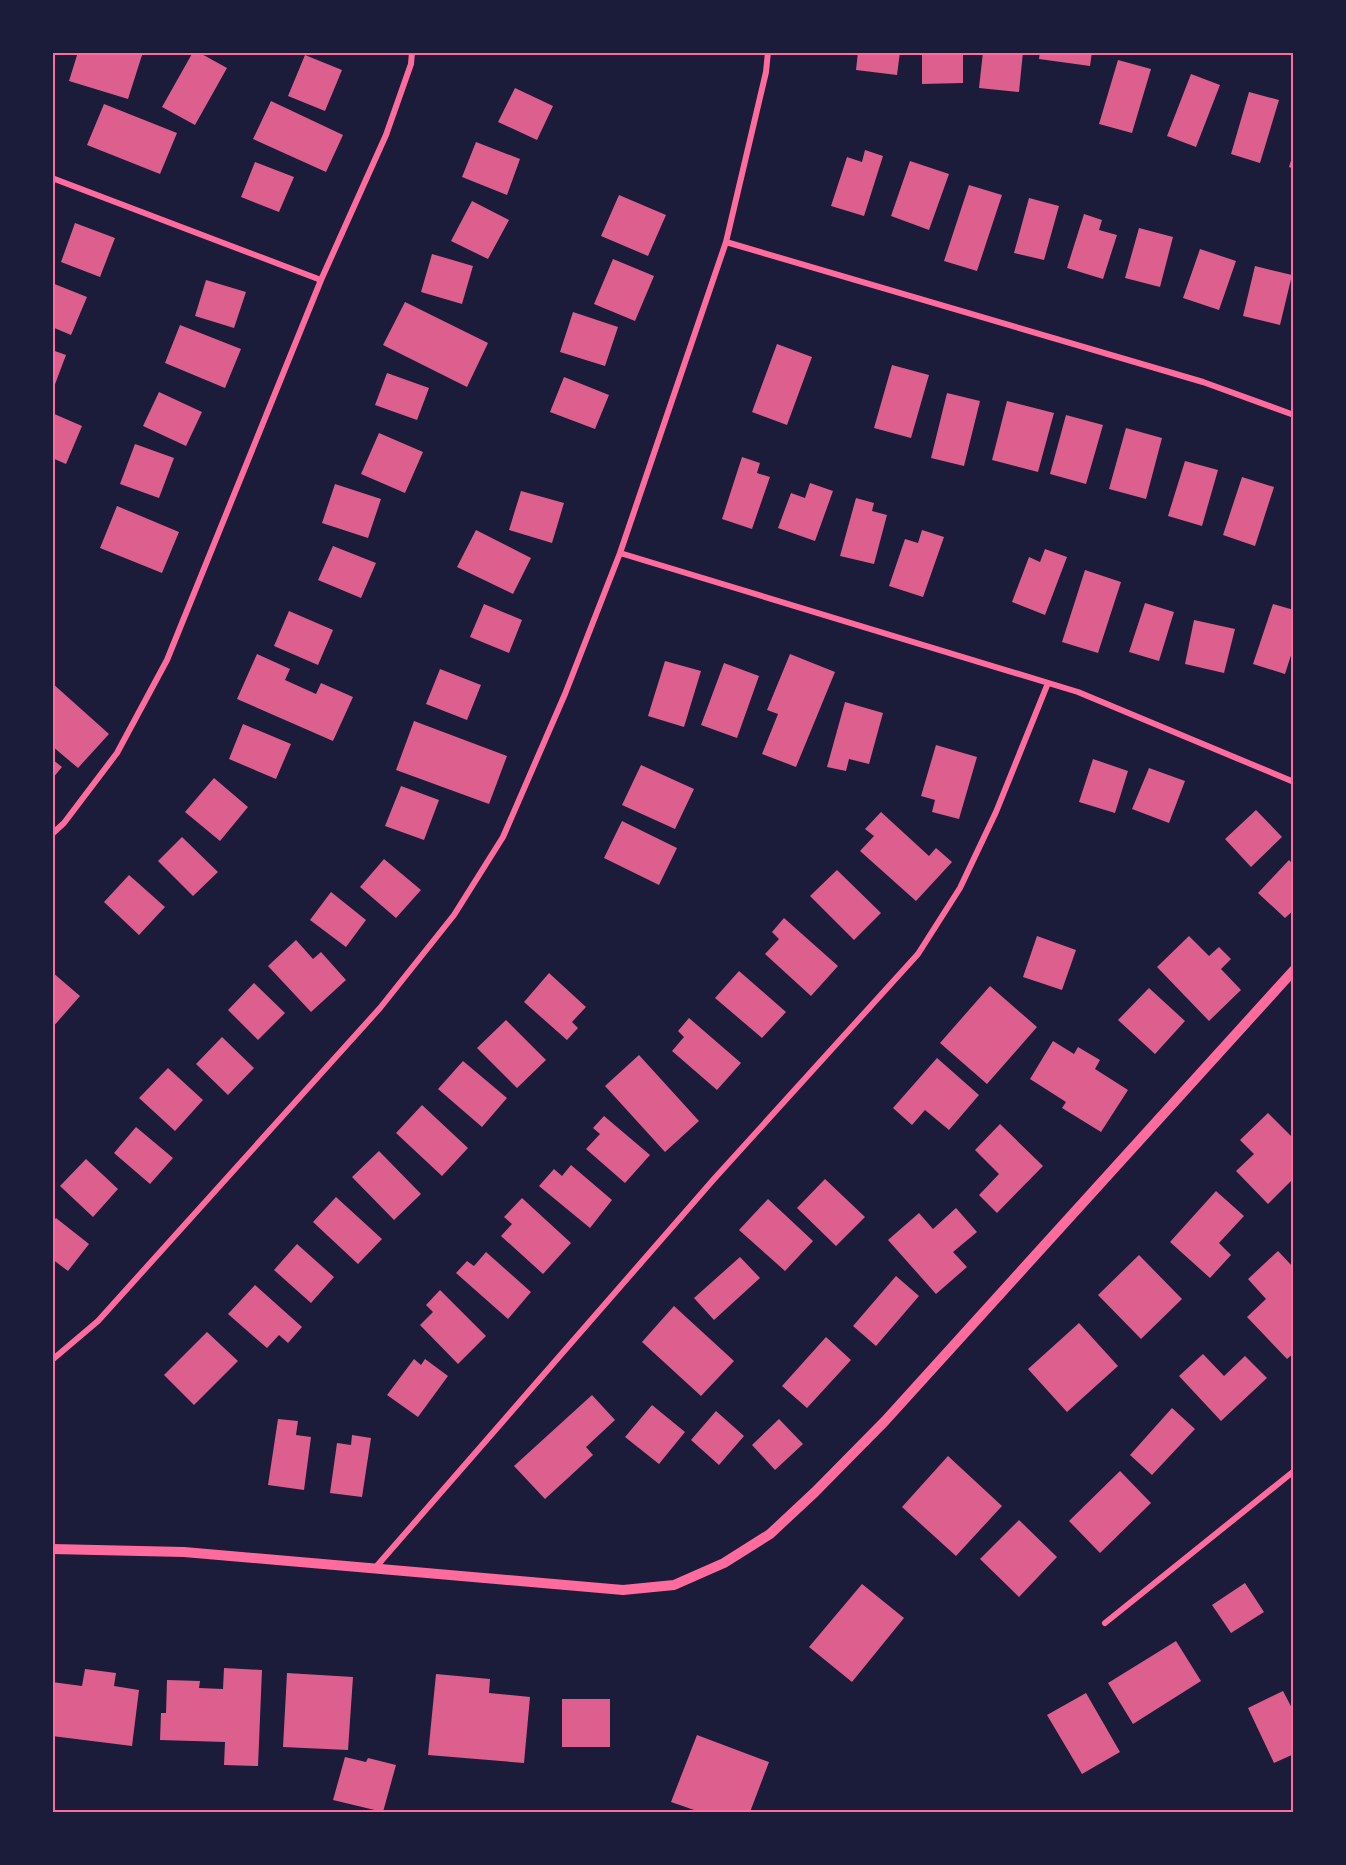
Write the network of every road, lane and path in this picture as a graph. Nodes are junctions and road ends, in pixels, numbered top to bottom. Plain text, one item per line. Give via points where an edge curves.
1 (412, 52) edge
2 (768, 52) edge
3 (52, 178) edge
4 (726, 242) junction
5 (321, 280) junction
6 (1293, 415) edge
7 (620, 553) junction
8 (1048, 683) junction
9 (1293, 782) edge
10 (52, 834) edge
11 (1293, 970) edge
12 (52, 1360) edge
13 (1293, 1471) edge
14 (52, 1549) edge
15 (375, 1568) junction
16 (1105, 1623) dead end

1 - 5 street via 386,135
2 - 4 street
3 - 5 street
4 - 6 street via 1203,382
4 - 7 street
5 - 10 street via 167,660 117,753
7 - 8 street
7 - 12 street via 503,837 454,915 380,1008 230,1176 98,1321
8 - 9 street
8 - 15 street via 992,822 960,888 918,954 714,1179
11 - 15 street via 885,1421 770,1534 724,1563 674,1585 623,1590
13 - 16 street
14 - 15 street via 184,1552

